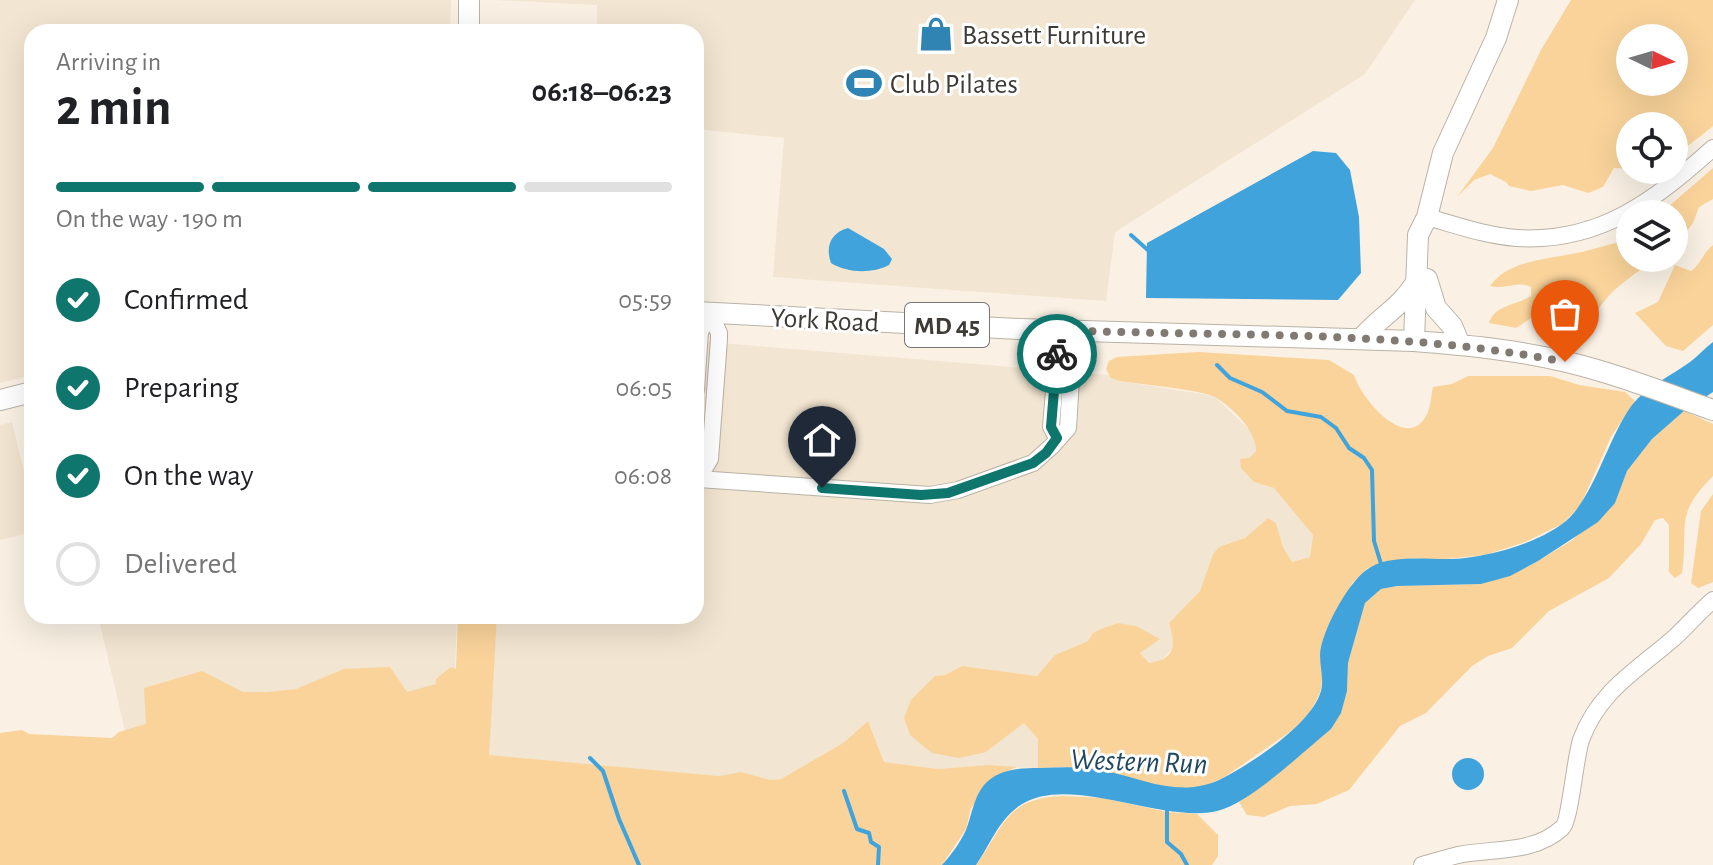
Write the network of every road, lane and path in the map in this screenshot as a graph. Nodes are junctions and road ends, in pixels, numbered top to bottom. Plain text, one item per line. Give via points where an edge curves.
1 (469, 0) edge
2 (1508, 0) edge
3 (469, 24) edge
4 (1713, 148) edge
5 (1427, 217) junction
6 (1421, 282) junction
7 (704, 313) edge
8 (704, 314) edge
9 (1067, 331) junction
10 (1361, 339) junction
11 (1419, 341) junction
12 (1460, 345) junction
13 (24, 394) edge
14 (0, 400) edge
15 (1709, 408) edge
16 (704, 466) edge
17 (704, 476) edge
18 (1713, 600) edge
19 (1422, 865) edge

1 - 3 main road
2 - 5 main road via 1443,153
4 - 5 street via 1640,208 1588,230 1514,238
5 - 6 main road
6 - 10 main road
6 - 11 main road
6 - 12 main road
7 - 9 main road, York Road / MD 45
8 - 16 street via 719,333 710,459
9 - 10 main road, York Road / MD 45
9 - 17 street via 1051,427 1057,438 1033,463 939,495
10 - 11 main road, York Road / MD 45
11 - 12 main road, York Road / MD 45
12 - 15 main road, York Road / MD 45 via 1565,362
13 - 14 main road
18 - 19 street via 1596,709 1577,753 1563,828 1529,846

